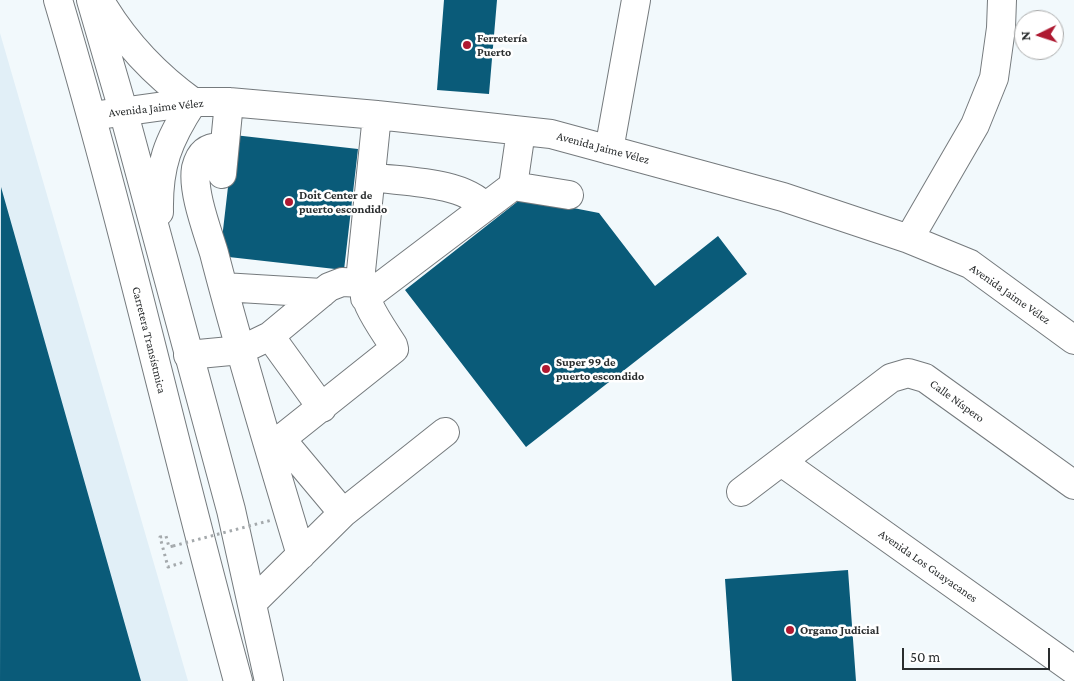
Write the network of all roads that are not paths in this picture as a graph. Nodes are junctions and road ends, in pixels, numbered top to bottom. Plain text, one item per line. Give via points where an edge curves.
1 (58, 0) edge
2 (91, 0) edge
3 (100, 0) edge
4 (636, 0) edge
5 (1002, 0) edge
6 (193, 102) junction
7 (229, 102) junction
8 (123, 110) junction
9 (377, 115) junction
10 (92, 116) junction
11 (521, 131) junction
12 (224, 146) junction
13 (609, 150) junction
14 (222, 174) dead end
15 (371, 177) junction
16 (512, 186) junction
17 (569, 195) dead end
18 (485, 207) junction
19 (909, 239) junction
20 (160, 248) junction
21 (222, 287) junction
22 (363, 290) junction
23 (322, 293) junction
24 (270, 336) junction
25 (1074, 340) edge
26 (241, 350) junction
27 (188, 355) junction
28 (322, 408) junction
29 (445, 432) dead end
30 (274, 443) junction
31 (782, 463) junction
32 (1074, 485) edge
33 (742, 492) dead end
34 (343, 513) junction
35 (301, 555) junction
36 (253, 602) junction
37 (1074, 670) edge
38 (238, 681) edge
39 (269, 681) edge

1 - 10 street, Carretera Transístmica
2 - 8 street
3 - 6 street via 111,20 141,58
4 - 13 street
5 - 19 street via 1002,28 994,78 975,125
6 - 7 street, Avenida Jaime Vélez
6 - 8 street, Avenida Jaime Vélez
6 - 20 street via 170,141 160,176
7 - 9 street, Avenida Jaime Vélez
7 - 12 street
8 - 10 street, Avenida Jaime Vélez
8 - 20 street
9 - 11 street, Avenida Jaime Vélez
9 - 15 street
10 - 38 street, Carretera Transístmica
11 - 13 street, Avenida Jaime Vélez via 551,134
11 - 16 street
12 - 14 street
12 - 21 street via 211,146 202,153 196,169 196,187
13 - 19 street, Avenida Jaime Vélez via 783,197
15 - 18 street via 456,189 476,197
15 - 22 street
16 - 17 street
16 - 18 street
18 - 22 street
19 - 25 street, Avenida Jaime Vélez via 970,264
20 - 27 street
21 - 23 street
21 - 26 street
22 - 23 street via 342,282
22 - 28 street via 394,349
23 - 24 street
24 - 26 street
24 - 28 street
26 - 27 street
26 - 30 street
27 - 36 street
28 - 30 street
29 - 34 street
30 - 34 street
30 - 35 street
31 - 32 street, Calle Níspero via 892,378 908,373 925,378
31 - 33 street, Calle Níspero
31 - 37 street, Avenida Los Guayacanes
34 - 35 street
35 - 36 street
36 - 39 street

